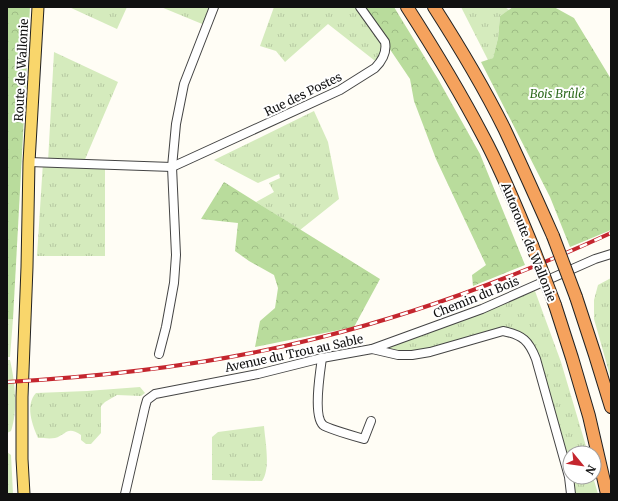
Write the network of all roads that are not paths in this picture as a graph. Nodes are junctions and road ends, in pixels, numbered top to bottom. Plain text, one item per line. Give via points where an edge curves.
1 (38, 7) edge
2 (214, 7) edge
3 (360, 7) edge
4 (407, 7) edge
5 (434, 7) edge
6 (29, 162) junction
7 (172, 167) junction
8 (611, 254) edge
9 (372, 349) junction
10 (159, 354) dead end
11 (322, 358) junction
12 (611, 407) edge
13 (371, 421) dead end
14 (24, 494) edge
15 (125, 494) edge
16 (570, 494) edge
17 (607, 494) edge

1 - 6 main road, Route de Wallonie
2 - 7 street via 184,84 176,124
3 - 7 street, Rue des Postes via 385,42 384,55 375,68 340,90
4 - 17 highway, Autoroute de Wallonie, bridge via 483,137 532,245 572,358 589,416
5 - 12 highway, Autoroute de Wallonie, bridge via 456,40 503,126 529,181 576,297
6 - 7 street, Rue des Postes
6 - 14 main road, Route de Wallonie via 22,397
7 - 10 street via 176,255 174,283
8 - 9 street, Chemin du Bois via 482,309
9 - 11 street, Avenue du Trou au Sable
9 - 16 street, Avenue du Trou au Sable via 412,356 503,331 525,338 536,359 569,477
11 - 13 street via 318,417 323,425 364,439
11 - 15 street, Avenue du Trou au Sable via 258,374 155,394 147,400

